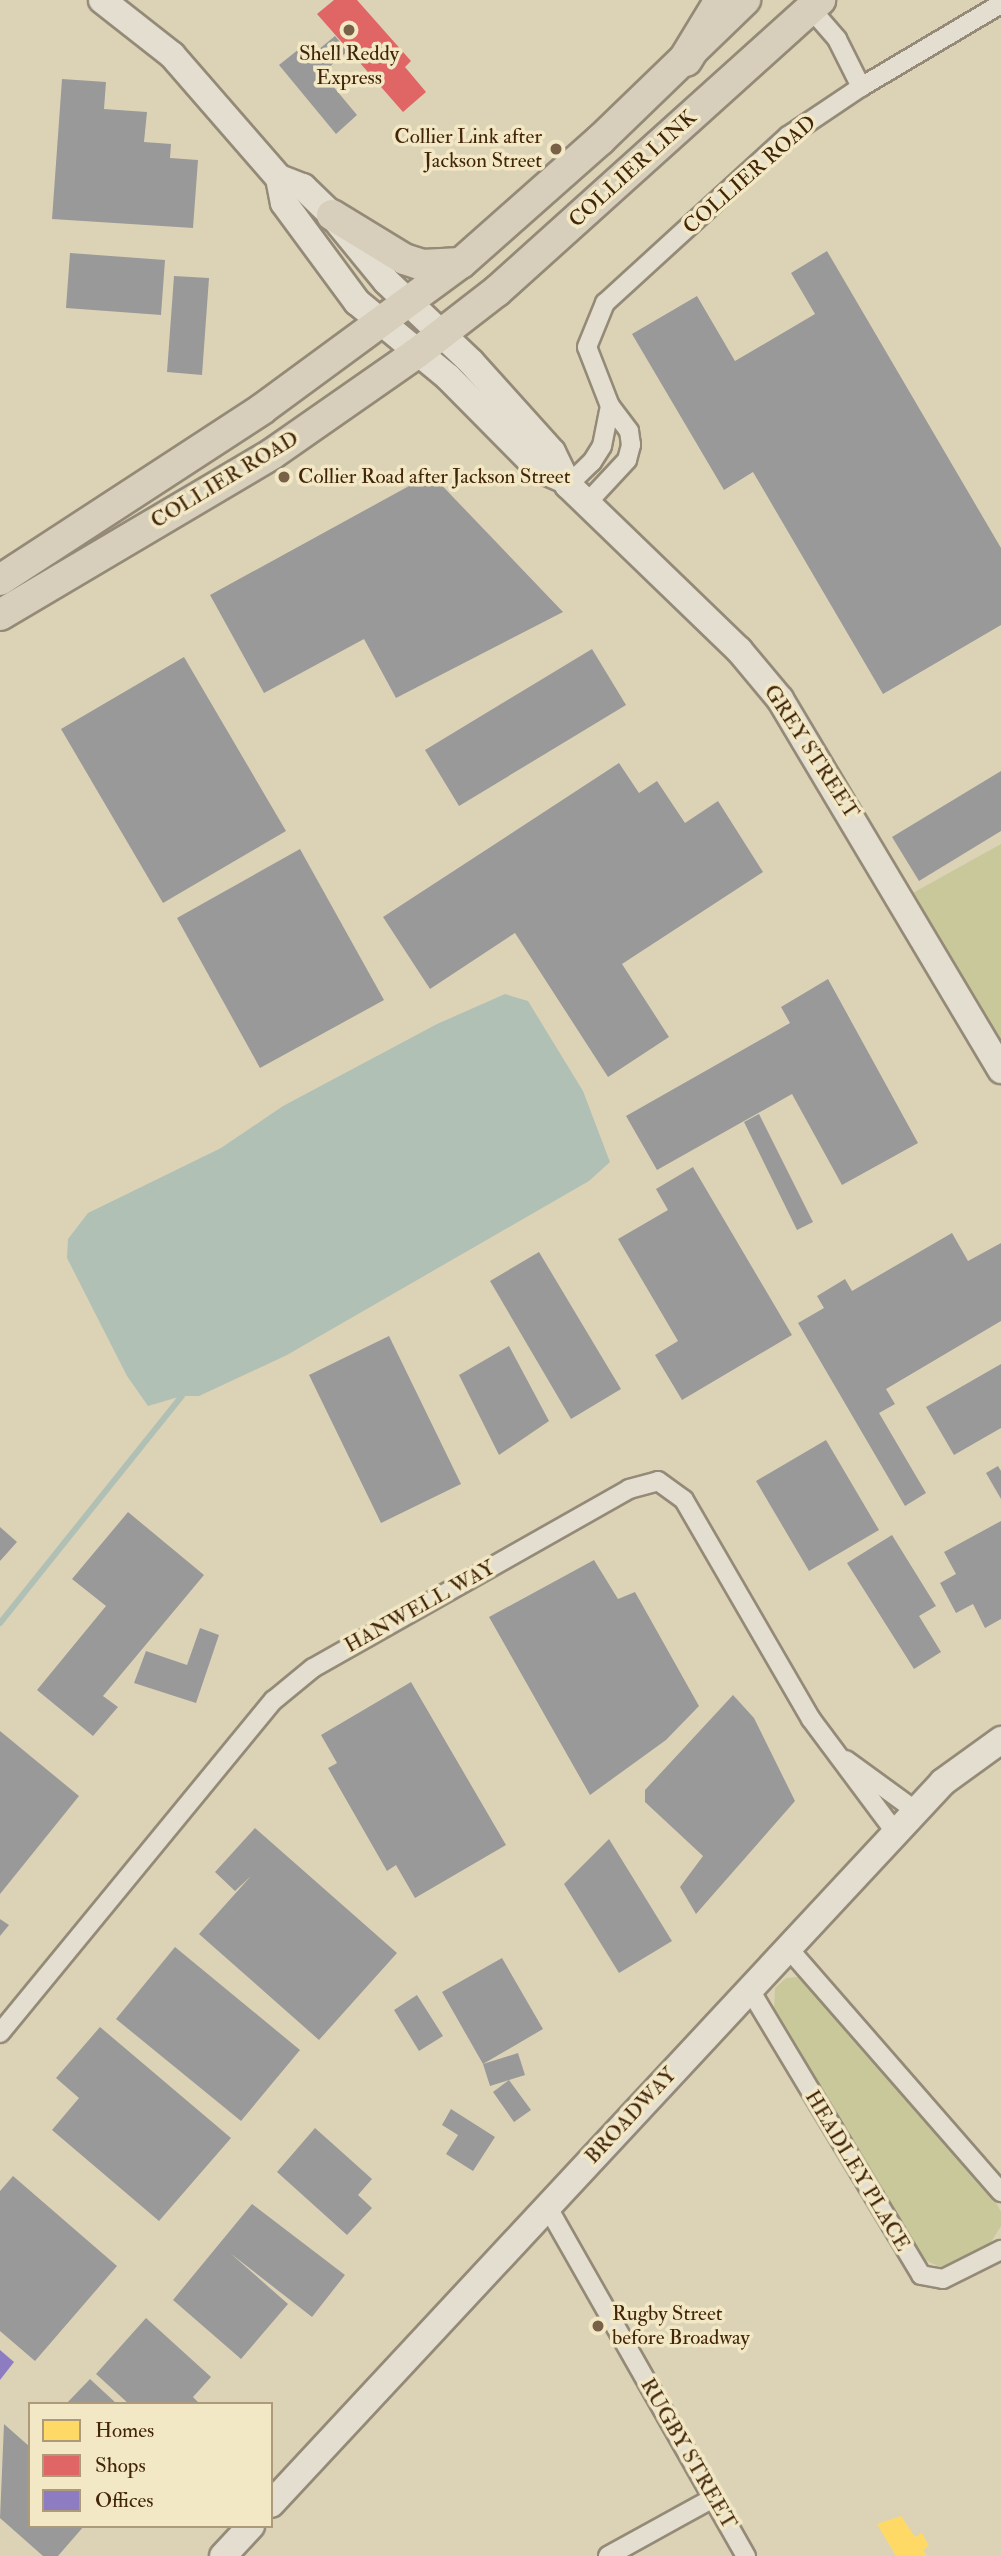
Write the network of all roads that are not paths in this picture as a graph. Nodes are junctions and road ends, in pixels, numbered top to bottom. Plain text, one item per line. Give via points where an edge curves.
1 (102, 0) edge
2 (721, 0) edge
3 (745, 0) edge
4 (815, 4) edge
5 (1001, 4) edge
6 (685, 59) junction
7 (860, 86) junction
8 (279, 178) junction
9 (332, 215) junction
10 (461, 263) junction
11 (409, 303) junction
12 (380, 325) junction
13 (443, 333) junction
14 (417, 353) junction
15 (610, 406) junction
16 (565, 482) junction
17 (587, 503) junction
18 (0, 580) edge
19 (0, 615) edge
20 (1001, 1070) edge
21 (1001, 1740) edge
22 (843, 1758) junction
23 (916, 1811) junction
24 (896, 1833) junction
25 (788, 1948) junction
26 (750, 1990) junction
27 (0, 2034) edge
28 (1001, 2192) edge
29 (547, 2206) junction
30 (1001, 2250) edge
31 (713, 2498) junction
32 (273, 2502) edge
33 (249, 2528) edge
34 (223, 2556) edge
35 (608, 2556) edge
36 (747, 2556) edge

1 - 8 street via 172,55
2 - 6 highway
3 - 6 main road, COLLIER LINK
4 - 7 street
4 - 13 main road, COLLIER LINK via 527,265
5 - 7 street, COLLIER ROAD
6 - 10 main road, COLLIER LINK
7 - 15 street, COLLIER ROAD via 788,136 605,303 587,347
8 - 9 street, GREY STREET via 303,187
8 - 12 street, GREY STREET via 284,202
9 - 10 main road via 404,259 422,265
9 - 11 street, GREY STREET
10 - 11 main road, COLLIER LINK
11 - 12 main road, COLLIER ROAD
11 - 13 street, GREY STREET
12 - 14 street, GREY STREET
12 - 18 main road, COLLIER ROAD via 262,409
13 - 14 main road, COLLIER ROAD
13 - 16 street, GREY STREET via 552,452
14 - 16 street, GREY STREET via 448,377 538,468
14 - 19 main road, COLLIER ROAD via 272,454
15 - 16 street via 602,446 592,462
15 - 17 street, COLLIER ROAD via 629,431 631,445 627,460
16 - 17 street, GREY STREET
17 - 20 street, GREY STREET via 739,650 780,699
21 - 23 street, BROADWAY via 943,1782
22 - 23 street, HANWELL WAY
22 - 24 street, HANWELL WAY
22 - 27 street, HANWELL WAY via 811,1719 684,1500 658,1481 629,1489 313,1668 274,1700
23 - 24 street, BROADWAY
24 - 25 street, BROADWAY
25 - 26 street, BROADWAY
25 - 28 street
26 - 29 street, BROADWAY
26 - 30 street, HEADLEY PLACE via 921,2275 943,2279
29 - 31 street, RUGBY STREET
29 - 32 street, BROADWAY
31 - 35 street
31 - 36 street, RUGBY STREET
33 - 34 street

